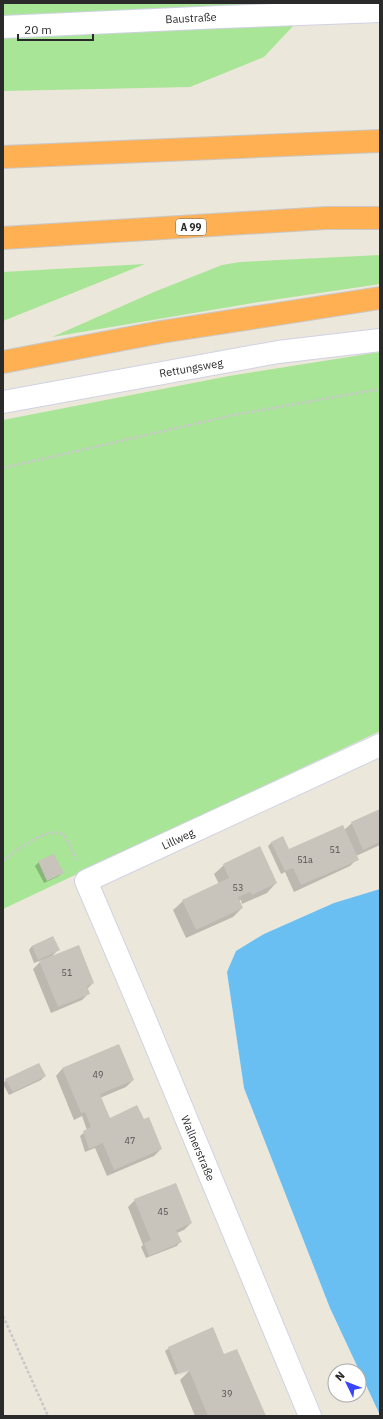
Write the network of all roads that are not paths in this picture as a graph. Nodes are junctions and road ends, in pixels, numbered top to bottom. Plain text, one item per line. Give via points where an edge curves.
1 (380, 11) edge
2 (3, 27) edge
3 (380, 141) edge
4 (3, 157) edge
5 (380, 218) edge
6 (3, 238) edge
7 (380, 298) edge
8 (380, 340) edge
9 (3, 362) edge
10 (3, 402) edge
11 (380, 745) edge
12 (86, 881) joint
13 (310, 1416) edge

1 - 2 street, Baustraße
3 - 4 highway
5 - 6 highway, A 99 via 326,218
7 - 9 highway via 161,332
8 - 10 street, Rettungsweg via 278,352
11 - 12 street, Lillweg
12 - 13 street, Wallnerstraße

